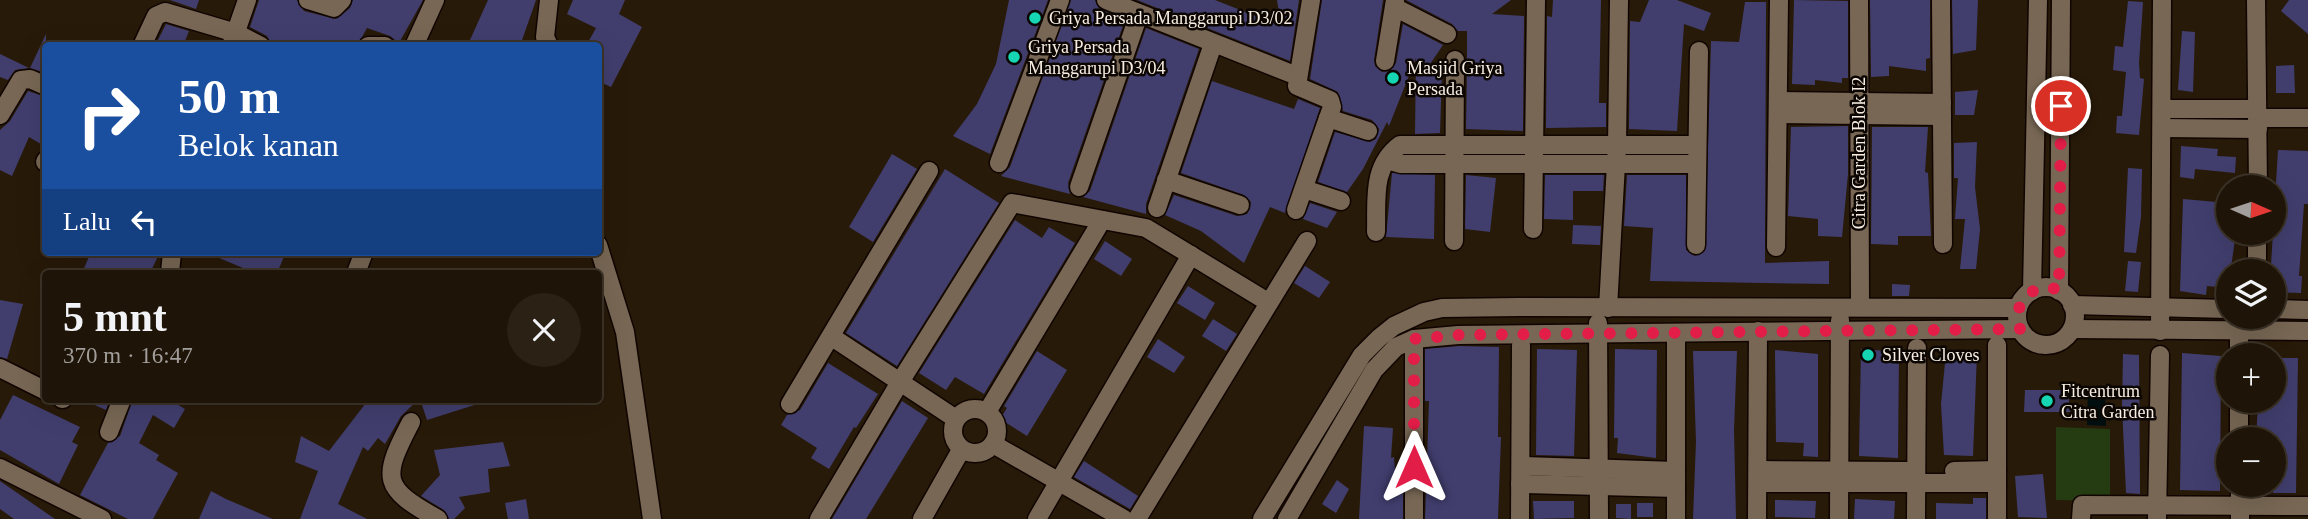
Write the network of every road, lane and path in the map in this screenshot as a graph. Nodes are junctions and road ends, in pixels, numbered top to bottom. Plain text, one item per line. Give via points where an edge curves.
1 (247, 0) edge
2 (309, 0) edge
3 (342, 0) edge
4 (435, 0) edge
5 (550, 0) edge
6 (1060, 0) edge
7 (1106, 0) edge
8 (1311, 0) edge
9 (1536, 0) edge
10 (1619, 0) edge
11 (1779, 0) edge
12 (1859, 0) edge
13 (1941, 0) edge
14 (2038, 0) edge
15 (2061, 0) edge
16 (2162, 0) edge
17 (2256, 0) edge
18 (1395, 3) edge
19 (1139, 14) junction
20 (1447, 34) dead end
21 (234, 39) edge
22 (144, 42) edge
23 (416, 42) edge
24 (547, 42) edge
25 (1213, 44) junction
26 (1699, 51) dead end
27 (1455, 60) dead end
28 (1385, 61) dead end
29 (1297, 76) junction
30 (42, 84) edge
31 (1778, 108) junction
32 (1858, 109) junction
33 (1942, 109) junction
34 (2163, 109) junction
35 (0, 115) edge
36 (1328, 118) junction
37 (2308, 118) edge
38 (2257, 119) junction
39 (2163, 128) junction
40 (1368, 131) dead end
41 (1695, 145) junction
42 (1455, 153) junction
43 (1535, 154) junction
44 (1616, 155) junction
45 (999, 163) dead end
46 (1695, 164) junction
47 (929, 171) dead end
48 (2258, 175) edge
49 (1167, 180) junction
50 (1079, 187) dead end
51 (1304, 188) junction
52 (1341, 201) dead end
53 (1240, 205) dead end
54 (1157, 208) dead end
55 (1296, 211) dead end
56 (1102, 220) junction
57 (1533, 229) dead end
58 (1376, 232) dead end
59 (1307, 241) dead end
60 (1454, 241) dead end
61 (1943, 244) dead end
62 (1696, 246) dead end
63 (1776, 247) dead end
64 (1191, 255) junction
65 (601, 256) edge
66 (2059, 290) junction
67 (2032, 291) junction
68 (1268, 302) junction
69 (2072, 305) junction
70 (1839, 306) junction
71 (1860, 306) junction
72 (1603, 308) junction
73 (2018, 308) junction
74 (2161, 308) junction
75 (2216, 309) edge
76 (2286, 309) edge
77 (2308, 310) edge
78 (2072, 328) junction
79 (2286, 328) edge
80 (2020, 329) junction
81 (2244, 329) edge
82 (1841, 330) junction
83 (1758, 331) junction
84 (2160, 331) junction
85 (2239, 331) junction
86 (2308, 331) edge
87 (1676, 333) junction
88 (1598, 334) junction
89 (832, 338) junction
90 (1414, 339) junction
91 (2239, 343) edge
92 (1521, 345) dead end
93 (1997, 345) dead end
94 (1917, 348) dead end
95 (1362, 355) junction
96 (2160, 355) dead end
97 (0, 368) edge
98 (1374, 370) junction
99 (900, 382) junction
100 (42, 389) edge
101 (120, 403) edge
102 (790, 404) dead end
103 (987, 412) junction
104 (956, 418) junction
105 (411, 422) dead end
106 (109, 432) dead end
107 (993, 444) junction
108 (961, 450) junction
109 (0, 468) edge
110 (1521, 475) junction
111 (1599, 477) junction
112 (1758, 477) junction
113 (1840, 477) junction
114 (1917, 477) junction
115 (1997, 477) junction
116 (1060, 480) junction
117 (1676, 480) junction
118 (2308, 506) edge
119 (2082, 512) edge
120 (2240, 512) edge
121 (2157, 513) edge
122 (102, 519) edge
123 (438, 519) edge
124 (652, 519) edge
125 (820, 519) edge
126 (922, 519) edge
127 (1037, 519) edge
128 (1124, 519) edge
129 (1137, 519) edge
130 (1262, 519) edge
131 (1287, 519) edge
132 (1413, 519) edge
133 (1520, 519) edge
134 (1598, 519) edge
135 (1676, 519) edge
136 (1757, 519) edge
137 (1839, 519) edge
138 (1916, 519) edge
139 (1997, 519) edge

1 - 21 street
2 - 3 street via 334,8
4 - 23 street
5 - 24 street
6 - 45 street
7 - 19 street
8 - 29 street
9 - 43 street
10 - 44 street
11 - 31 street
12 - 32 street, Citra Garden Blok I2
13 - 33 street
14 - 67 street
15 - 66 street
16 - 34 street
17 - 38 street
18 - 20 street
18 - 28 street
19 - 25 street
19 - 50 street
21 - 22 street via 165,12 156,16
25 - 29 street
25 - 49 street
26 - 41 street
27 - 42 street
29 - 36 street via 1298,88 1332,103
30 - 35 street via 21,80
31 - 32 street
31 - 63 street
32 - 33 street
32 - 71 street, Citra Garden Blok I2
33 - 61 street
34 - 38 street
34 - 39 street
36 - 40 street
36 - 51 street
37 - 38 street
38 - 39 street
38 - 48 street
39 - 74 street
41 - 44 street
41 - 46 street
42 - 43 street
42 - 58 street via 1396,156 1378,176
42 - 60 street
43 - 44 street
43 - 57 street
44 - 46 street
44 - 72 street
46 - 62 street
47 - 89 street
49 - 53 street
49 - 54 street
51 - 52 street
51 - 55 street
56 - 64 street via 1146,228
56 - 99 street via 1012,203
56 - 103 street
59 - 68 street
64 - 68 street
64 - 116 street
65 - 124 street via 625,332
66 - 67 street
66 - 69 street
67 - 73 street
68 - 129 street
69 - 74 street
69 - 78 street
70 - 71 street
70 - 72 street
70 - 82 street
71 - 73 street
72 - 88 street
72 - 95 street via 1442,308 1394,326
73 - 80 street
74 - 75 street
74 - 84 street
76 - 77 street
78 - 80 street via 2061,341 2045,345 2030,340
78 - 84 street
79 - 86 street
80 - 82 street
81 - 85 street
82 - 83 street
82 - 113 street
83 - 87 street
83 - 112 street
84 - 85 street
85 - 91 street
87 - 88 street
87 - 117 street
88 - 90 street
88 - 111 street
89 - 99 street
89 - 102 street
90 - 98 street via 1396,347
90 - 132 street
92 - 110 street
93 - 115 street
94 - 114 street
95 - 98 street
95 - 130 street
96 - 121 street
97 - 100 street
98 - 131 street
99 - 104 street
99 - 125 street
101 - 106 street
103 - 104 street via 973,409
103 - 107 street via 997,430
104 - 108 street via 953,437
105 - 123 street via 397,449 393,481 404,500
107 - 108 street via 982,453
107 - 116 street
108 - 126 street
109 - 122 street
110 - 111 street
110 - 133 street
111 - 117 street
111 - 134 street
112 - 113 street
112 - 136 street
113 - 114 street
113 - 137 street
114 - 115 street
114 - 138 street
115 - 139 street
116 - 127 street
116 - 128 street
117 - 135 street
118 - 120 street
119 - 121 street
120 - 121 street

